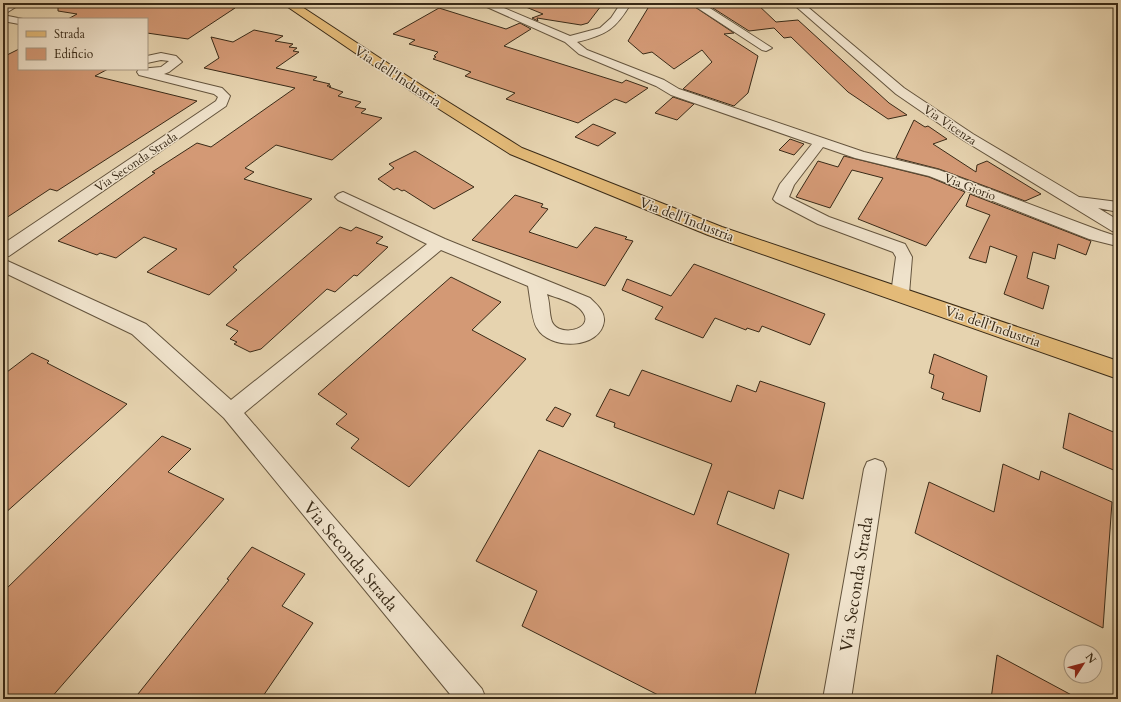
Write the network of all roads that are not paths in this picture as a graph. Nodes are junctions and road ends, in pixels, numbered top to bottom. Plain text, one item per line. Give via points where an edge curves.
1 (288, 3) edge
2 (483, 3) edge
3 (626, 3) edge
4 (695, 3) edge
5 (797, 3) edge
6 (8, 9) edge
7 (18, 20) edge
8 (569, 40) junction
9 (766, 48) dead end
10 (148, 69) edge
11 (148, 70) edge
12 (178, 80) junction
13 (820, 142) junction
14 (1066, 196) junction
15 (343, 198) dead end
16 (1117, 207) edge
17 (1104, 218) junction
18 (1118, 227) edge
19 (1118, 239) edge
20 (439, 243) junction
21 (3, 252) edge
22 (3, 265) edge
23 (536, 283) dead end
24 (900, 294) junction
25 (1118, 370) edge
26 (231, 412) junction
27 (875, 469) dead end
28 (472, 699) edge
29 (836, 699) edge

1 - 24 main road, Via dell'Industria via 516,151 715,230
2 - 8 street, Via Giorio
3 - 8 street via 610,27 590,36
4 - 9 street
5 - 14 street, Via Vicenza via 900,91 968,137
6 - 7 street
8 - 13 street, Via Giorio via 583,52 676,92
10 - 12 street, Via Seconda Strada
11 - 12 street, Via Seconda Strada via 153,73 165,70 176,62
12 - 21 street, Via Seconda Strada via 218,90 224,96 222,103
13 - 19 street, Via Giorio via 860,155 934,173 1095,235
13 - 24 street via 787,184 781,199 818,217 899,248 904,258
14 - 16 street
14 - 17 street, Via Vicenza
15 - 20 street
16 - 17 street
17 - 18 street, Via Vicenza
20 - 23 street
20 - 26 street
22 - 26 street, Via Seconda Strada via 138,330
24 - 25 main road, Via dell'Industria
26 - 28 street, Via Seconda Strada
27 - 29 street, Via Seconda Strada

